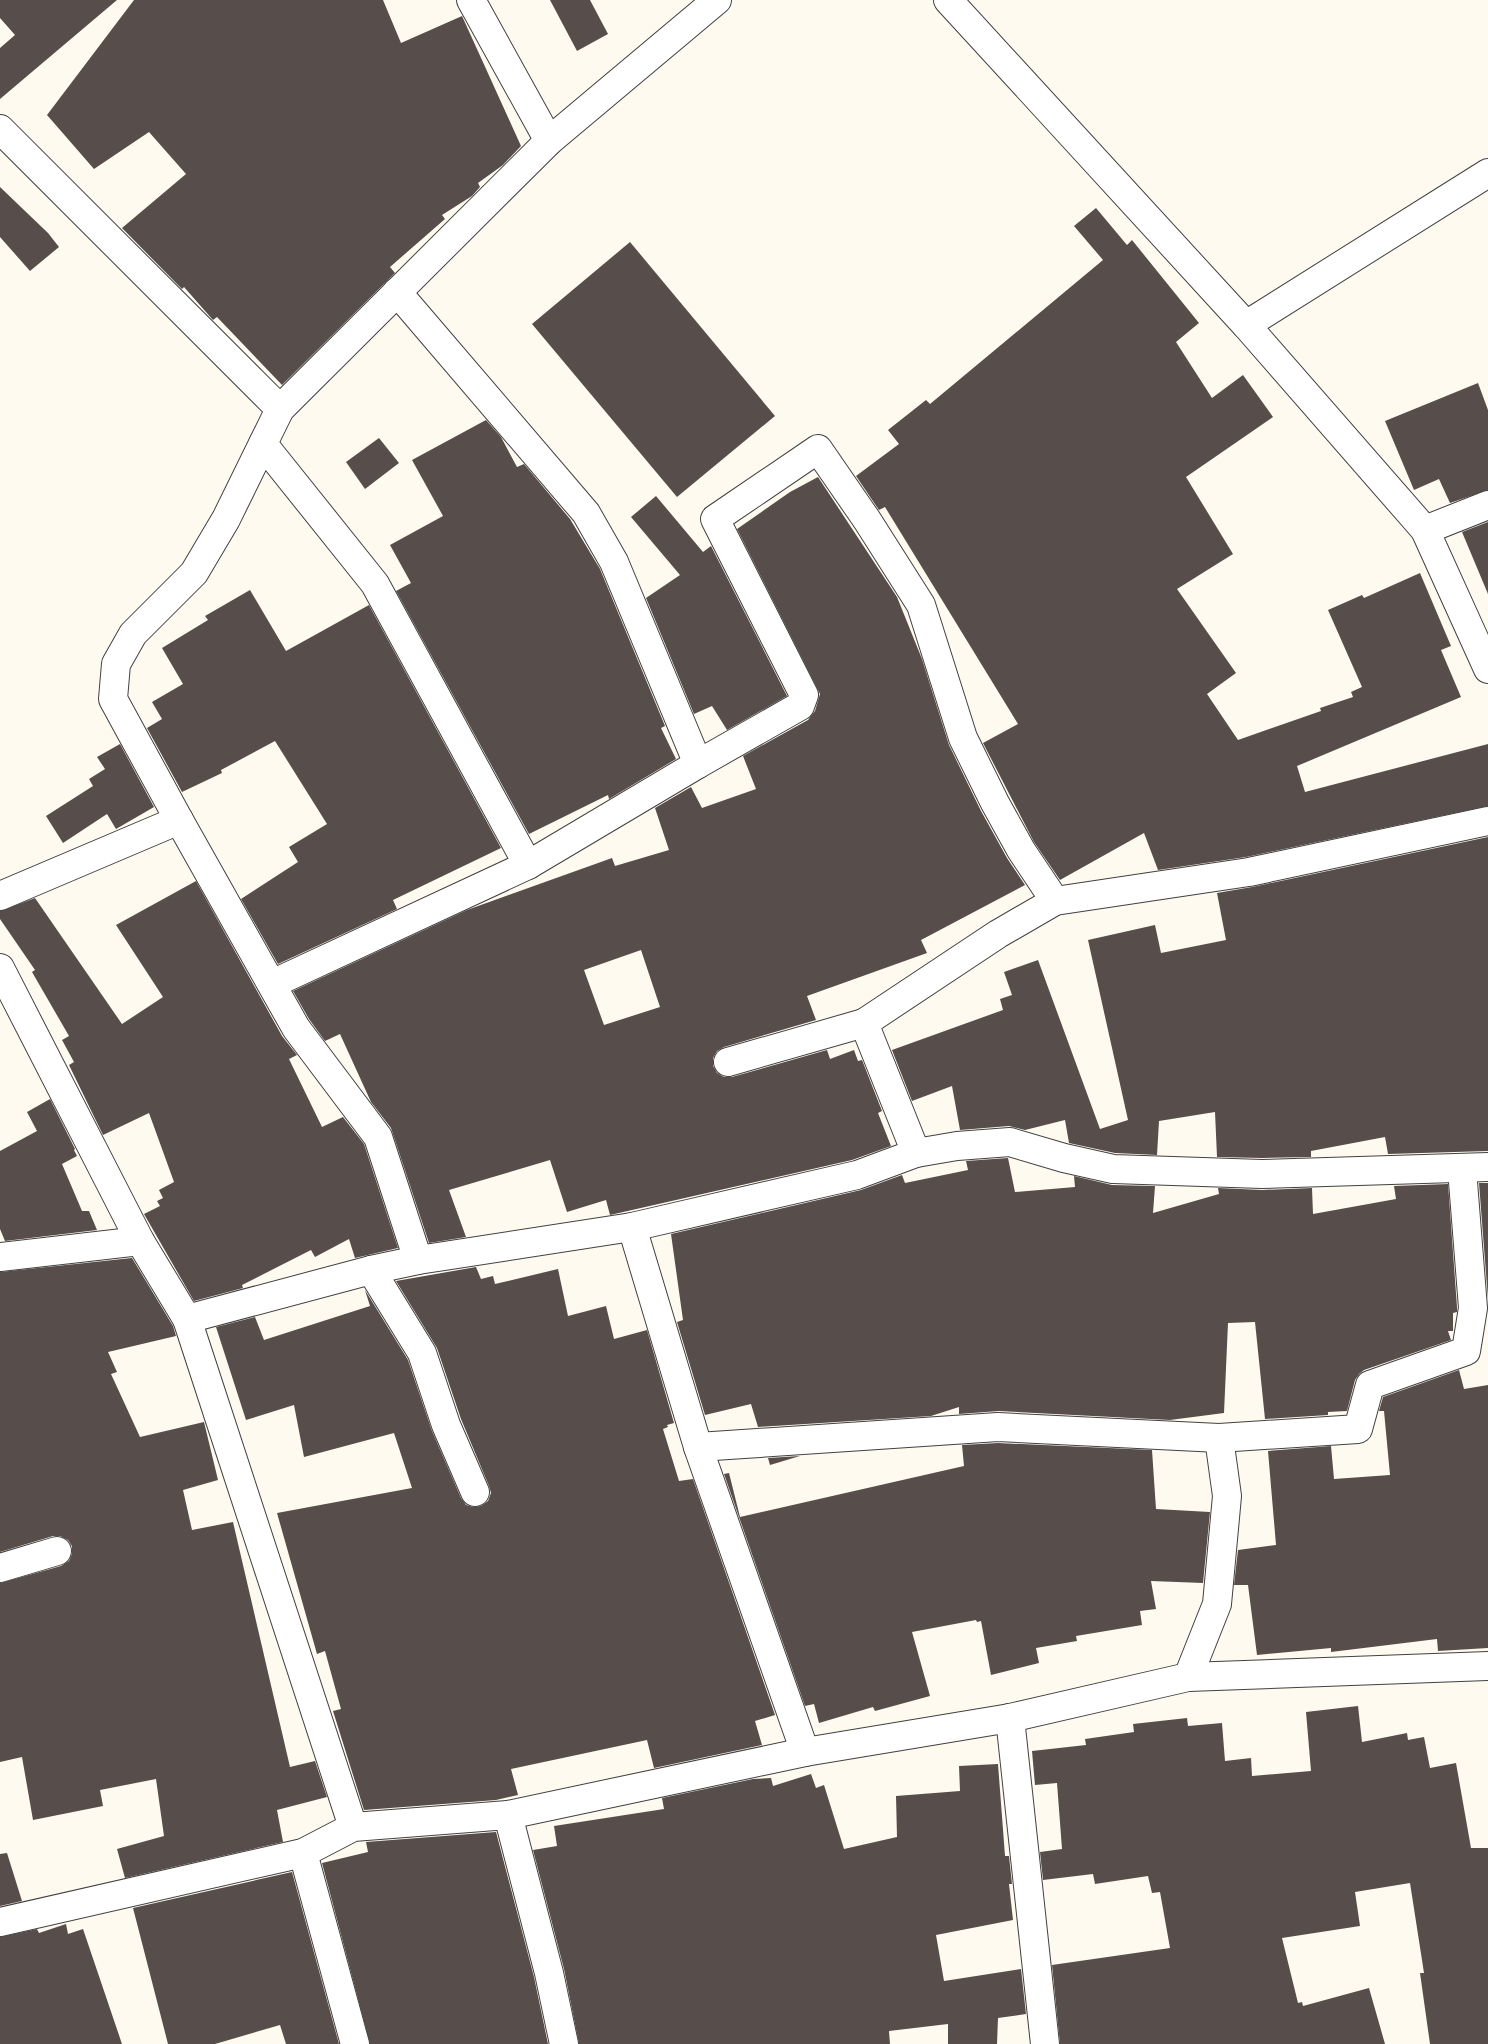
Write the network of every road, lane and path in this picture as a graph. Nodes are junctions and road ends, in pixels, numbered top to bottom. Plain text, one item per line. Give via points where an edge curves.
1 (471, 0) edge
2 (717, 0) edge
3 (948, 0) edge
4 (0, 129) edge
5 (549, 141) junction
6 (1488, 173) edge
7 (398, 292) junction
8 (1246, 325) junction
9 (280, 409) junction
10 (263, 444) junction
11 (1488, 505) edge
12 (1425, 530) junction
13 (1488, 669) edge
14 (698, 764) junction
15 (180, 820) junction
16 (1488, 820) edge
17 (528, 865) junction
18 (0, 896) edge
19 (1055, 901) junction
20 (0, 968) edge
21 (272, 984) junction
22 (864, 1023) junction
23 (728, 1062) dead end
24 (916, 1153) junction
25 (1475, 1168) edge
26 (632, 1227) junction
27 (140, 1242) junction
28 (0, 1257) edge
29 (418, 1260) junction
30 (371, 1270) junction
31 (186, 1319) junction
32 (1219, 1438) junction
33 (698, 1447) junction
34 (475, 1492) dead end
35 (57, 1551) dead end
36 (0, 1568) edge
37 (1488, 1666) edge
38 (1188, 1677) junction
39 (1010, 1718) junction
40 (805, 1752) junction
41 (508, 1815) junction
42 (353, 1827) junction
43 (303, 1853) junction
44 (0, 1922) edge
45 (355, 2044) edge
46 (564, 2044) edge
47 (1044, 2044) edge

1 - 5 street
2 - 5 street
3 - 8 street
4 - 9 street
5 - 7 street
6 - 8 street
7 - 9 street
7 - 14 street via 586,513 614,562
8 - 12 street
9 - 10 street
10 - 15 street via 226,519 194,573 133,634 116,664 114,699
10 - 17 street via 375,584
11 - 12 street
12 - 13 street
14 - 17 street
14 - 19 street via 800,706 804,695 714,519 818,449 921,605 963,738 994,803
15 - 18 street
15 - 21 street
16 - 19 street via 1249,872
17 - 21 street
19 - 22 street via 998,934
20 - 27 street
21 - 29 street via 296,1028 378,1136
22 - 23 street
22 - 24 street
24 - 25 street via 1010,1142 1113,1169 1262,1174
24 - 26 street via 857,1175
25 - 32 street via 1473,1308 1466,1350 1370,1385 1358,1429
26 - 29 street
26 - 33 street
27 - 28 street
27 - 31 street
29 - 30 street
30 - 31 street
30 - 34 street via 422,1353 446,1426
31 - 42 street
32 - 33 street via 998,1427
32 - 38 street via 1227,1496 1217,1604
33 - 40 street
35 - 36 street
37 - 38 street
38 - 39 street
39 - 40 street
39 - 47 street
40 - 41 street
41 - 42 street
41 - 46 street via 549,1972
42 - 43 street
43 - 44 street
43 - 45 street

